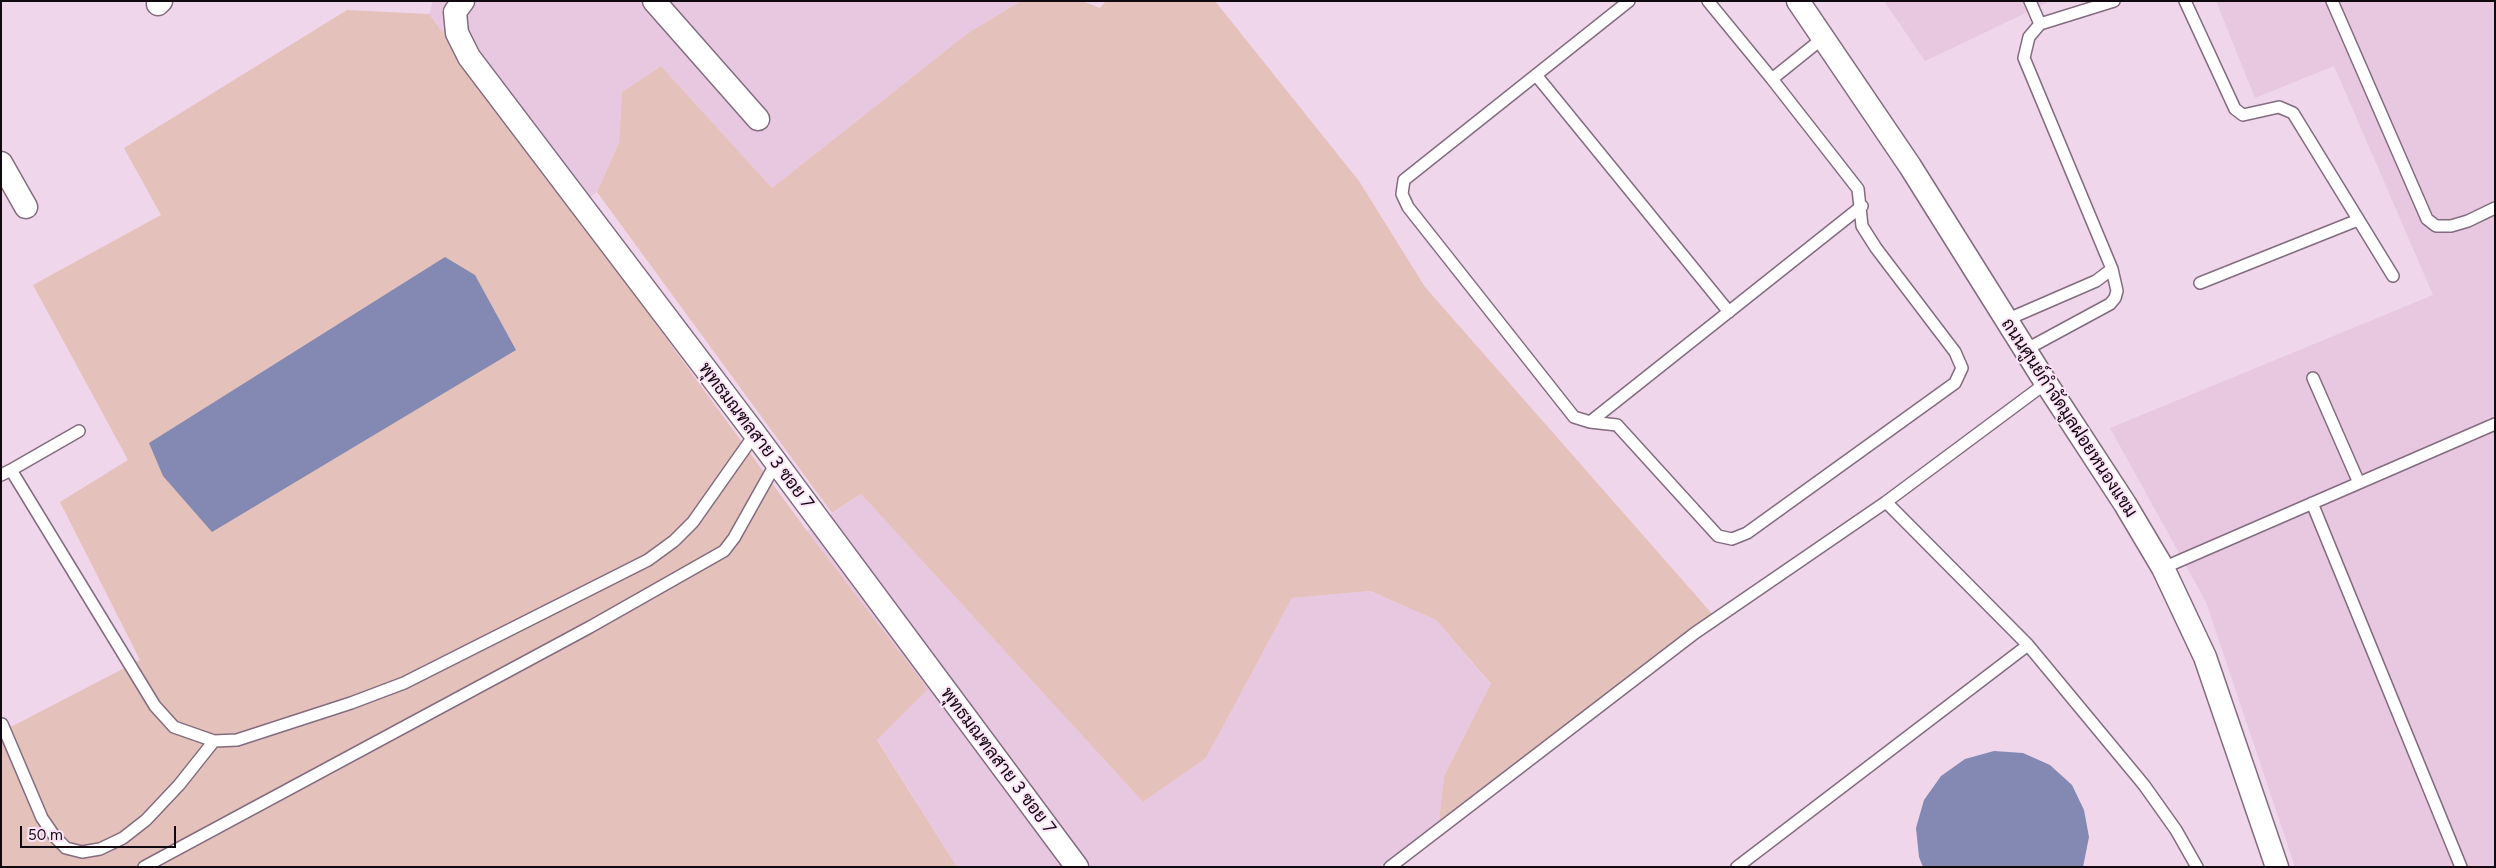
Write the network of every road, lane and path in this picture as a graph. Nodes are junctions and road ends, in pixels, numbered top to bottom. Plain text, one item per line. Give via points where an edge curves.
1 (462, 1) edge
2 (654, 1) edge
3 (1629, 1) edge
4 (1708, 1) edge
5 (1798, 1) edge
6 (2030, 1) edge
7 (2114, 1) edge
8 (2185, 1) edge
9 (2332, 1) edge
10 (2040, 24) junction
11 (1823, 38) junction
12 (1536, 75) junction
13 (1772, 79) junction
14 (758, 119) dead end
15 (1, 163) edge
16 (1862, 206) junction
17 (26, 207) dead end
18 (2495, 208) edge
19 (2358, 220) junction
20 (2112, 269) junction
21 (2393, 276) dead end
22 (2200, 283) dead end
23 (1729, 312) junction
24 (2006, 320) junction
25 (2025, 350) junction
26 (2313, 378) dead end
27 (2046, 383) junction
28 (1590, 422) junction
29 (2495, 424) edge
30 (80, 431) dead end
31 (755, 434) junction
32 (776, 463) junction
33 (6, 473) edge
34 (2359, 483) junction
35 (1886, 502) junction
36 (2312, 503) junction
37 (2163, 568) junction
38 (2028, 645) junction
39 (2, 724) edge
40 (214, 741) junction
41 (144, 867) edge
42 (1077, 867) edge
43 (1390, 867) edge
44 (1737, 867) edge
45 (2197, 867) edge
46 (2277, 867) edge
47 (2461, 867) edge

1 - 31 street, พุทธมณฑลสาย 3 ซอย 7 via 455,12 456,33 469,57
2 - 14 street
3 - 12 lane
4 - 13 lane
5 - 11 street, ถนนศูนย์กำจัดมูลฝอยหนองแขม
6 - 10 lane
7 - 10 lane
8 - 19 lane via 2235,109 2242,115 2279,107 2293,113
9 - 18 lane via 2427,220 2436,226 2451,226
10 - 20 lane via 2029,37 2024,58
11 - 13 lane
11 - 24 street, ถนนศูนย์กำจัดมูลฝอยหนองแขม via 1910,166
12 - 23 lane
12 - 28 lane via 1404,180 1402,194 1408,208 1574,417
13 - 16 lane via 1858,189
15 - 17 street
16 - 23 lane
16 - 28 lane via 1862,226 1876,248 1955,352 1962,368 1954,383 1747,533 1732,539 1718,536 1616,424
19 - 21 lane
19 - 22 lane
20 - 24 lane via 2096,281
20 - 25 lane via 2117,291 2110,304
23 - 28 lane
24 - 25 street, ถนนศูนย์กำจัดมูลฝอยหนองแขม
25 - 27 street, ถนนศูนย์กำจัดมูลฝอยหนองแขม
26 - 34 lane
27 - 35 lane
27 - 37 street, ถนนศูนย์กำจัดมูลฝอยหนองแขม via 2126,504
29 - 34 lane
30 - 33 lane
31 - 32 street, พุทธมณฑลสาย 3 ซอย 7
31 - 40 lane via 693,522 648,560 404,683 237,740
32 - 41 lane via 724,551 590,627
32 - 42 street, พุทธมณฑลสาย 3 ซอย 7
33 - 40 lane via 155,706 174,727
34 - 36 lane
35 - 38 lane
35 - 43 lane via 1695,633
36 - 37 lane
36 - 47 lane
37 - 46 street, ถนนศูนย์กำจัดมูลฝอยหนองแขม via 2205,657
38 - 44 lane
38 - 45 lane via 2144,785
39 - 40 lane via 42,818 66,848 82,852 100,849 123,838 146,820 179,786

